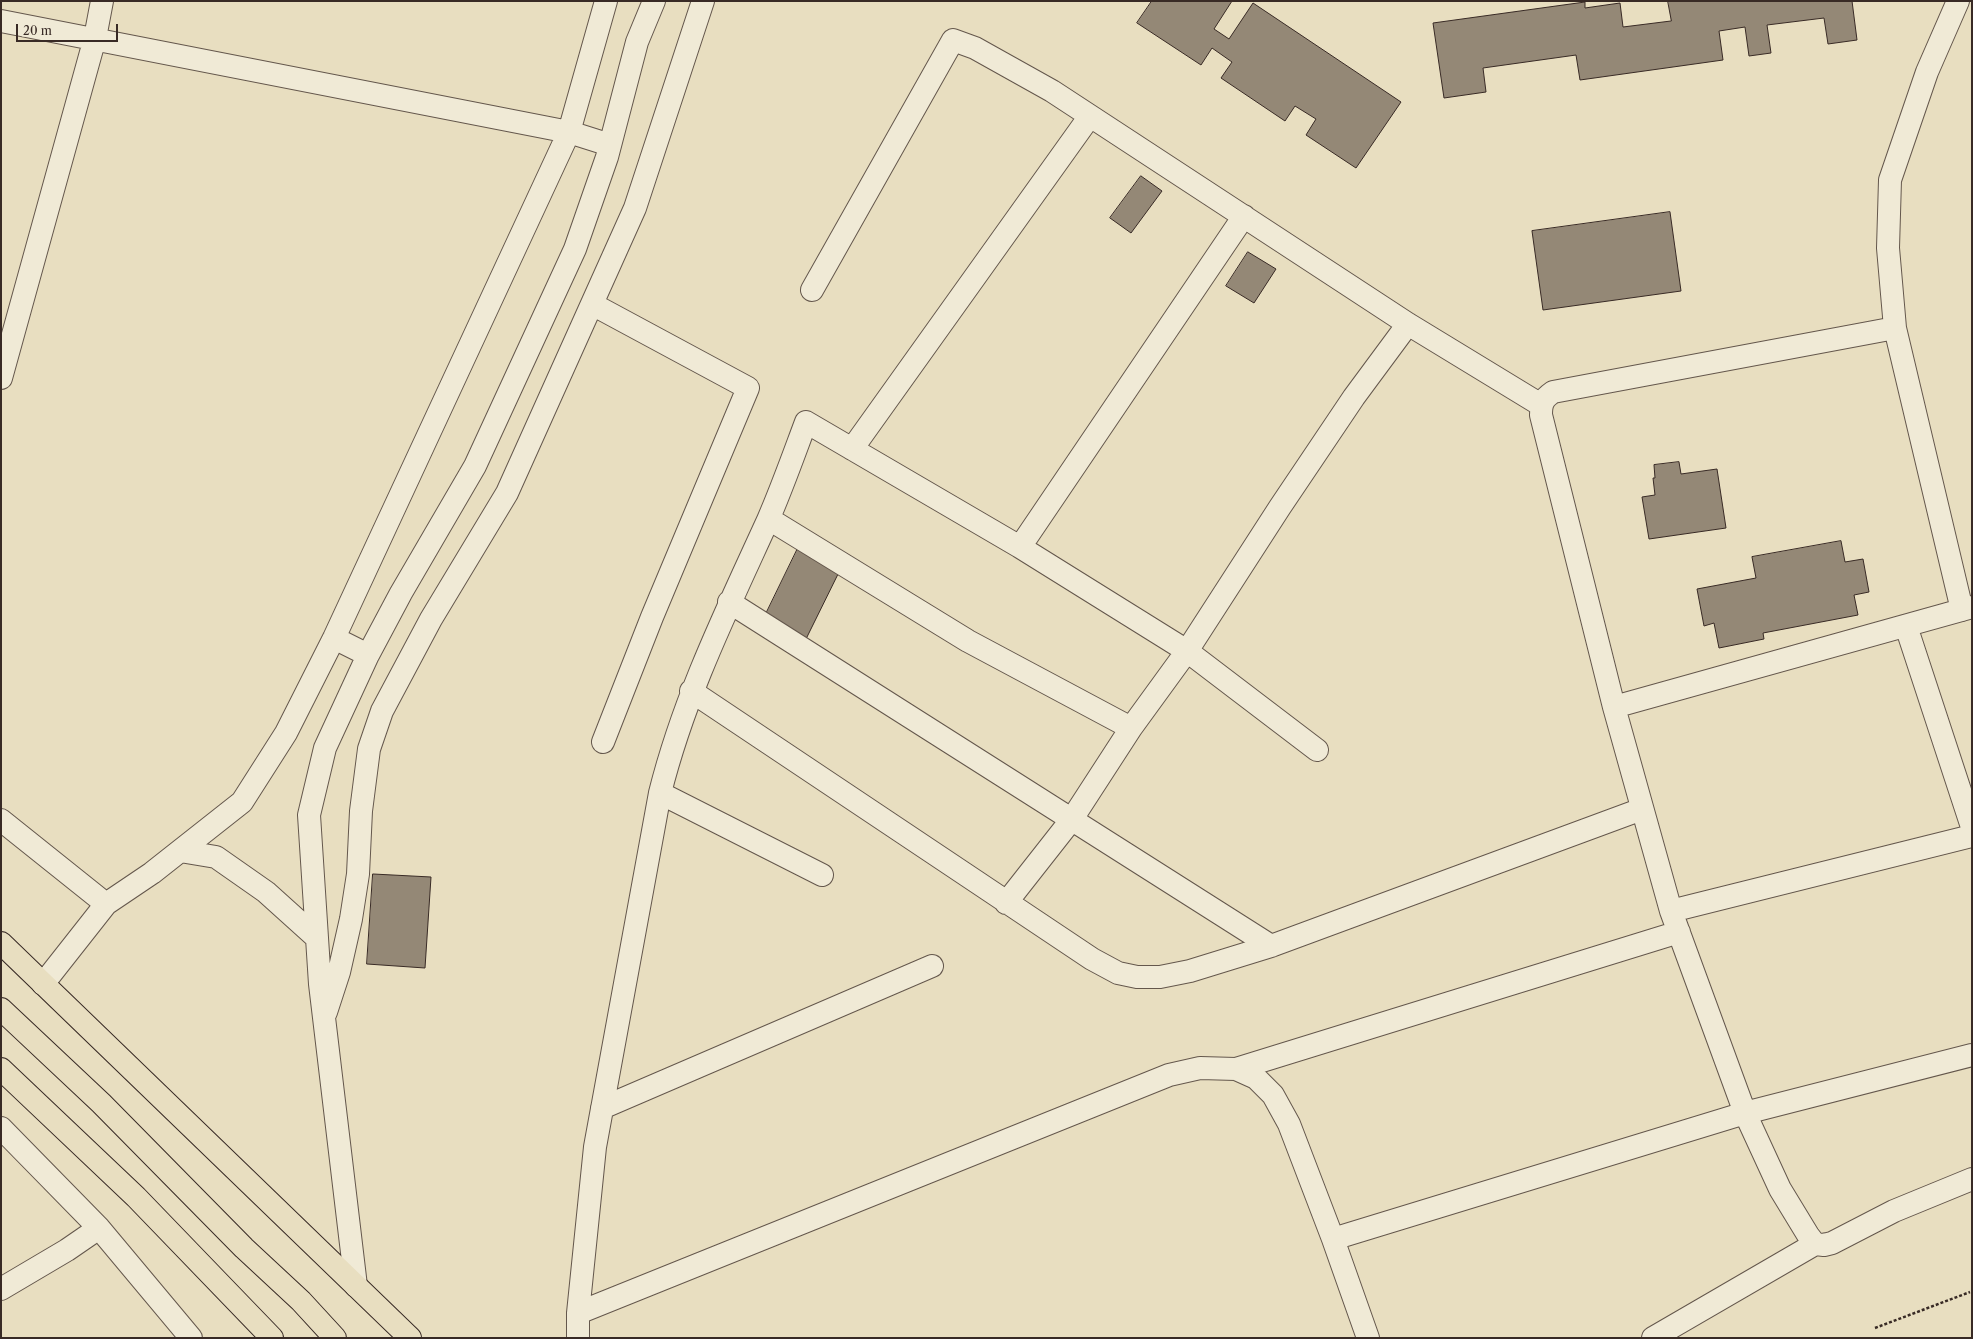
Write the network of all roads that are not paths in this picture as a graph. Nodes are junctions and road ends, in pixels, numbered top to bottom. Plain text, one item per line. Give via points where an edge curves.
1 (102, 1) edge
2 (606, 1) edge
3 (654, 1) edge
4 (703, 1) edge
5 (1958, 1) edge
6 (1, 21) edge
7 (95, 38) junction
8 (1090, 116) junction
9 (569, 132) junction
10 (610, 145) junction
11 (1244, 216) junction
12 (812, 290) dead end
13 (592, 304) junction
14 (1408, 324) junction
15 (1895, 328) junction
16 (1, 378) edge
17 (1541, 405) junction
18 (852, 449) junction
19 (768, 519) junction
20 (1020, 548) junction
21 (729, 602) junction
22 (1967, 608) edge
23 (1906, 626) junction
24 (334, 638) junction
25 (1187, 651) junction
26 (368, 654) junction
27 (691, 691) junction
28 (1614, 707) junction
29 (1131, 728) junction
30 (603, 742) dead end
31 (1317, 750) dead end
32 (660, 793) junction
33 (1642, 809) junction
34 (1072, 819) junction
35 (1, 820) edge
36 (1972, 827) edge
37 (1972, 836) edge
38 (180, 851) junction
39 (822, 876) dead end
40 (1006, 903) junction
41 (106, 904) junction
42 (1671, 911) junction
43 (1679, 932) junction
44 (317, 938) junction
45 (1, 943) edge
46 (1271, 946) junction
47 (932, 966) dead end
48 (43, 984) junction
49 (1, 1009) edge
50 (324, 1019) junction
51 (1972, 1055) edge
52 (1, 1069) edge
53 (1236, 1069) junction
54 (602, 1108) junction
55 (1745, 1113) junction
56 (1, 1128) edge
57 (1972, 1179) edge
58 (98, 1228) junction
59 (1333, 1239) junction
60 (1815, 1244) junction
61 (356, 1286) junction
62 (1, 1289) edge
63 (578, 1313) junction
64 (192, 1338) edge
65 (272, 1338) edge
66 (335, 1338) edge
67 (410, 1338) edge
68 (578, 1338) edge
69 (1368, 1338) edge
70 (1653, 1338) edge

1 - 7 street
2 - 9 street
3 - 10 street via 637,42
4 - 13 street via 635,208
5 - 15 street via 1927,72 1890,180 1888,248
6 - 7 street
7 - 9 street
7 - 16 street
8 - 11 street
8 - 12 street via 1013,69 975,48 953,40
8 - 18 street
9 - 10 street
9 - 24 street
10 - 26 street via 575,250 475,466
11 - 14 street
11 - 20 street
13 - 30 street via 748,388 652,617
13 - 50 street via 507,492 431,619 382,711 369,749 361,811 358,874 351,918 339,972
14 - 17 street
14 - 25 street via 1354,397
15 - 17 street via 1553,392 1544,398
15 - 22 street
17 - 28 street via 1541,415
18 - 19 street via 806,422
18 - 20 street
19 - 21 street
19 - 29 street via 968,641
20 - 25 street
21 - 27 street
21 - 34 street
22 - 23 street
23 - 28 street
23 - 36 street
24 - 26 street
24 - 38 street via 286,733 242,802
25 - 29 street
25 - 31 street
26 - 44 street via 325,748 309,815
27 - 32 street
27 - 40 street
28 - 33 street
29 - 34 street
32 - 39 street
32 - 54 street
33 - 42 street
33 - 46 street
34 - 40 street
34 - 46 street
35 - 41 street
37 - 42 street
38 - 41 street
38 - 44 street via 216,857 266,892
40 - 46 street via 1092,959 1118,973 1137,977 1160,977 1190,971
41 - 48 street
42 - 43 street
43 - 53 street
43 - 55 street
44 - 50 street
45 - 48 highway
47 - 54 street
48 - 61 highway
49 - 66 highway via 101,1103
50 - 61 street
51 - 55 street
52 - 65 highway via 136,1197
53 - 59 street via 1256,1078 1273,1095 1289,1124
53 - 63 street via 1200,1068 1169,1075
54 - 63 street via 595,1147
55 - 59 street
55 - 60 street via 1780,1189
56 - 58 street
57 - 60 street via 1894,1211 1832,1243
58 - 62 street
58 - 64 street
59 - 69 street
60 - 70 street
61 - 67 highway
63 - 68 street

